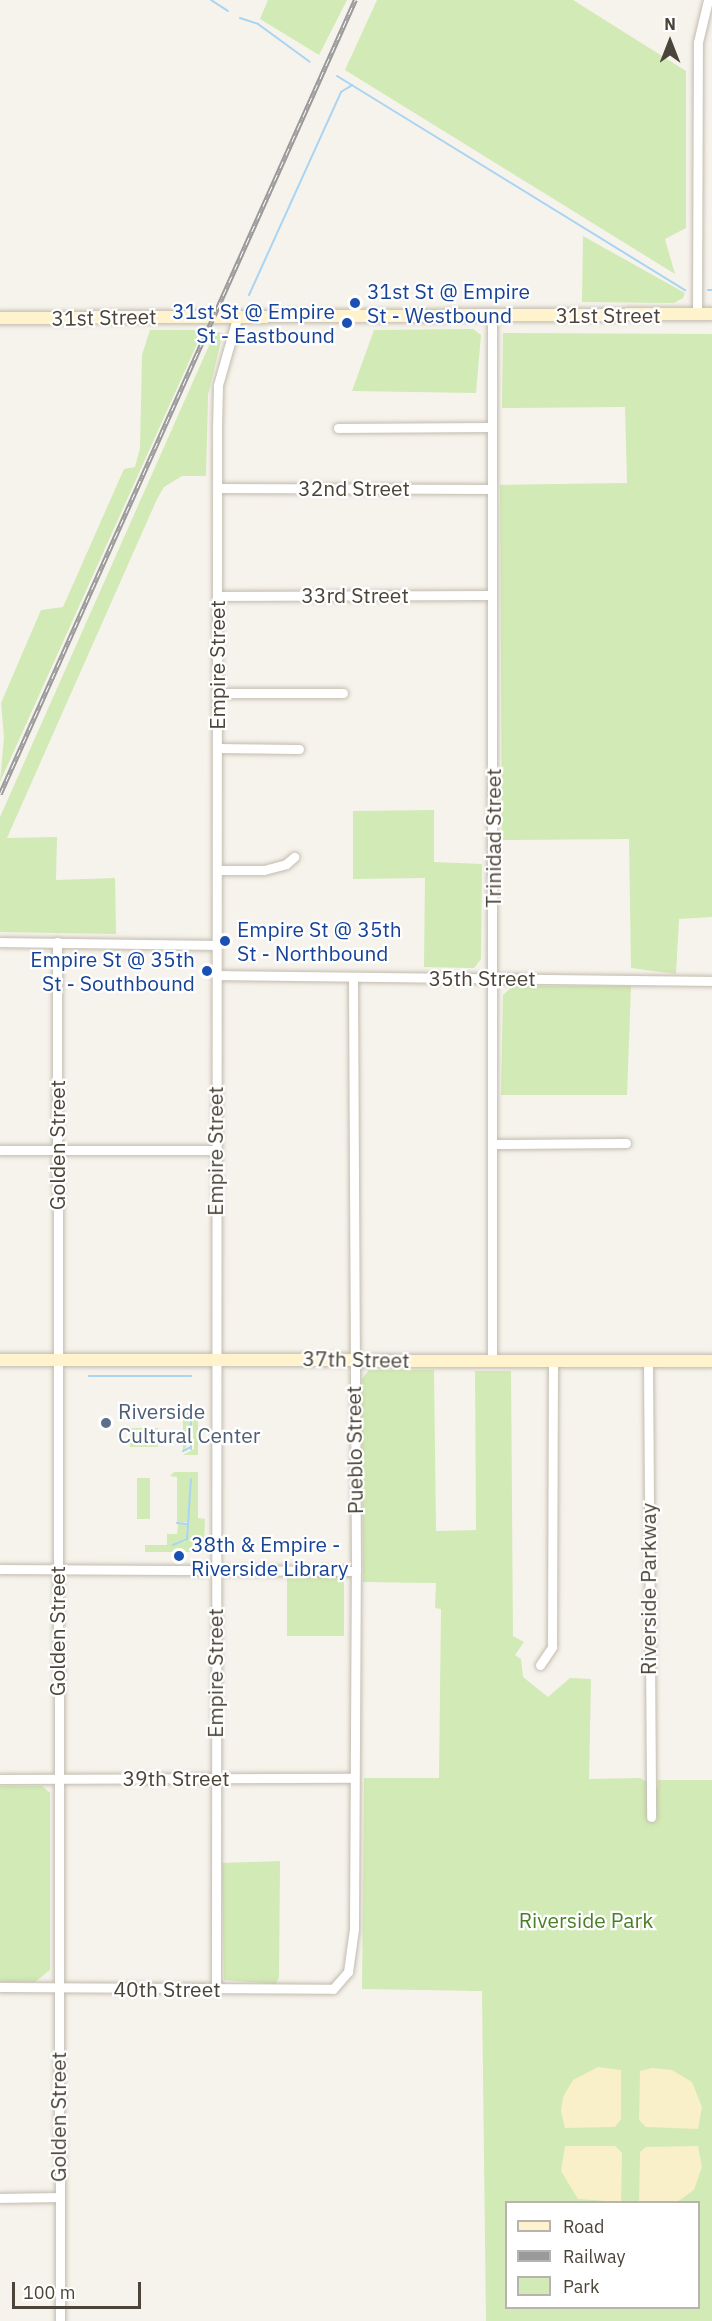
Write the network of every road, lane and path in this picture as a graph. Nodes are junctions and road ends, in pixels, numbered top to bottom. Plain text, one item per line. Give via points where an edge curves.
1 (708, 0) edge
2 (697, 314) junction
3 (712, 314) edge
4 (238, 315) junction
5 (492, 315) junction
6 (0, 318) edge
7 (490, 427) junction
8 (338, 428) dead end
9 (217, 488) junction
10 (490, 489) junction
11 (492, 595) junction
12 (218, 596) junction
13 (218, 693) junction
14 (343, 693) dead end
15 (217, 748) junction
16 (299, 749) dead end
17 (294, 857) dead end
18 (218, 870) junction
19 (0, 942) edge
20 (57, 942) junction
21 (216, 945) junction
22 (216, 975) junction
23 (353, 977) junction
24 (493, 978) junction
25 (712, 981) edge
26 (626, 1143) dead end
27 (492, 1144) junction
28 (57, 1149) junction
29 (0, 1150) edge
30 (215, 1150) junction
31 (57, 1359) junction
32 (215, 1359) junction
33 (353, 1359) junction
34 (0, 1360) edge
35 (492, 1361) junction
36 (553, 1361) junction
37 (648, 1361) junction
38 (712, 1361) edge
39 (0, 1569) edge
40 (56, 1569) junction
41 (215, 1571) junction
42 (356, 1571) junction
43 (540, 1665) dead end
44 (215, 1777) junction
45 (58, 1778) junction
46 (353, 1778) junction
47 (0, 1779) edge
48 (651, 1817) dead end
49 (0, 1987) edge
50 (58, 1988) junction
51 (216, 1989) junction
52 (333, 1989) joint
53 (58, 2197) junction
54 (0, 2198) edge
55 (60, 2321) edge

1 - 2 street via 698,42
2 - 3 main road, 31st Street
2 - 5 main road, 31st Street
4 - 5 main road, 31st Street
4 - 6 main road, 31st Street
4 - 9 street, Empire Street via 218,385
5 - 7 street, Trinidad Street
7 - 8 street
7 - 10 street, Trinidad Street
9 - 10 street, 32nd Street
9 - 12 street, Empire Street
10 - 11 street, Trinidad Street
11 - 12 street, 33rd Street
11 - 24 street, Trinidad Street
12 - 13 street, Empire Street
13 - 14 street
13 - 15 street, Empire Street
15 - 16 street
15 - 18 street, Empire Street
17 - 18 street via 286,864 264,870
18 - 21 street, Empire Street
19 - 20 street
20 - 21 street
20 - 28 street, Golden Street
21 - 22 street, Empire Street
22 - 23 street, 35th Street
22 - 30 street, Empire Street
23 - 24 street, 35th Street
23 - 33 street, Pueblo Street
24 - 25 street, 35th Street
24 - 27 street, Trinidad Street
26 - 27 street
27 - 35 street, Trinidad Street
28 - 29 street
28 - 30 street
28 - 31 street, Golden Street
30 - 32 street, Empire Street
31 - 32 main road, 37th Street
31 - 34 main road, 37th Street
31 - 40 street, Golden Street
32 - 33 main road, 37th Street
32 - 41 street, Empire Street
33 - 35 main road, 37th Street
33 - 42 street, Pueblo Street
35 - 36 main road, 37th Street
36 - 37 main road, 37th Street
36 - 43 street via 552,1647
37 - 38 main road, 37th Street
37 - 48 street, Riverside Parkway
39 - 40 street
40 - 41 street
40 - 45 street, Golden Street
41 - 42 street
41 - 44 street, Empire Street
42 - 46 street, Pueblo Street
44 - 45 street, 39th Street
44 - 46 street, 39th Street
44 - 51 street, Empire Street
45 - 47 street, 39th Street
45 - 50 street, Golden Street
46 - 52 street, Pueblo Street via 352,1960 348,1972
49 - 50 street, 40th Street
50 - 51 street, 40th Street
50 - 53 street, Golden Street
51 - 52 street, 40th Street
53 - 54 street
53 - 55 street, Golden Street

